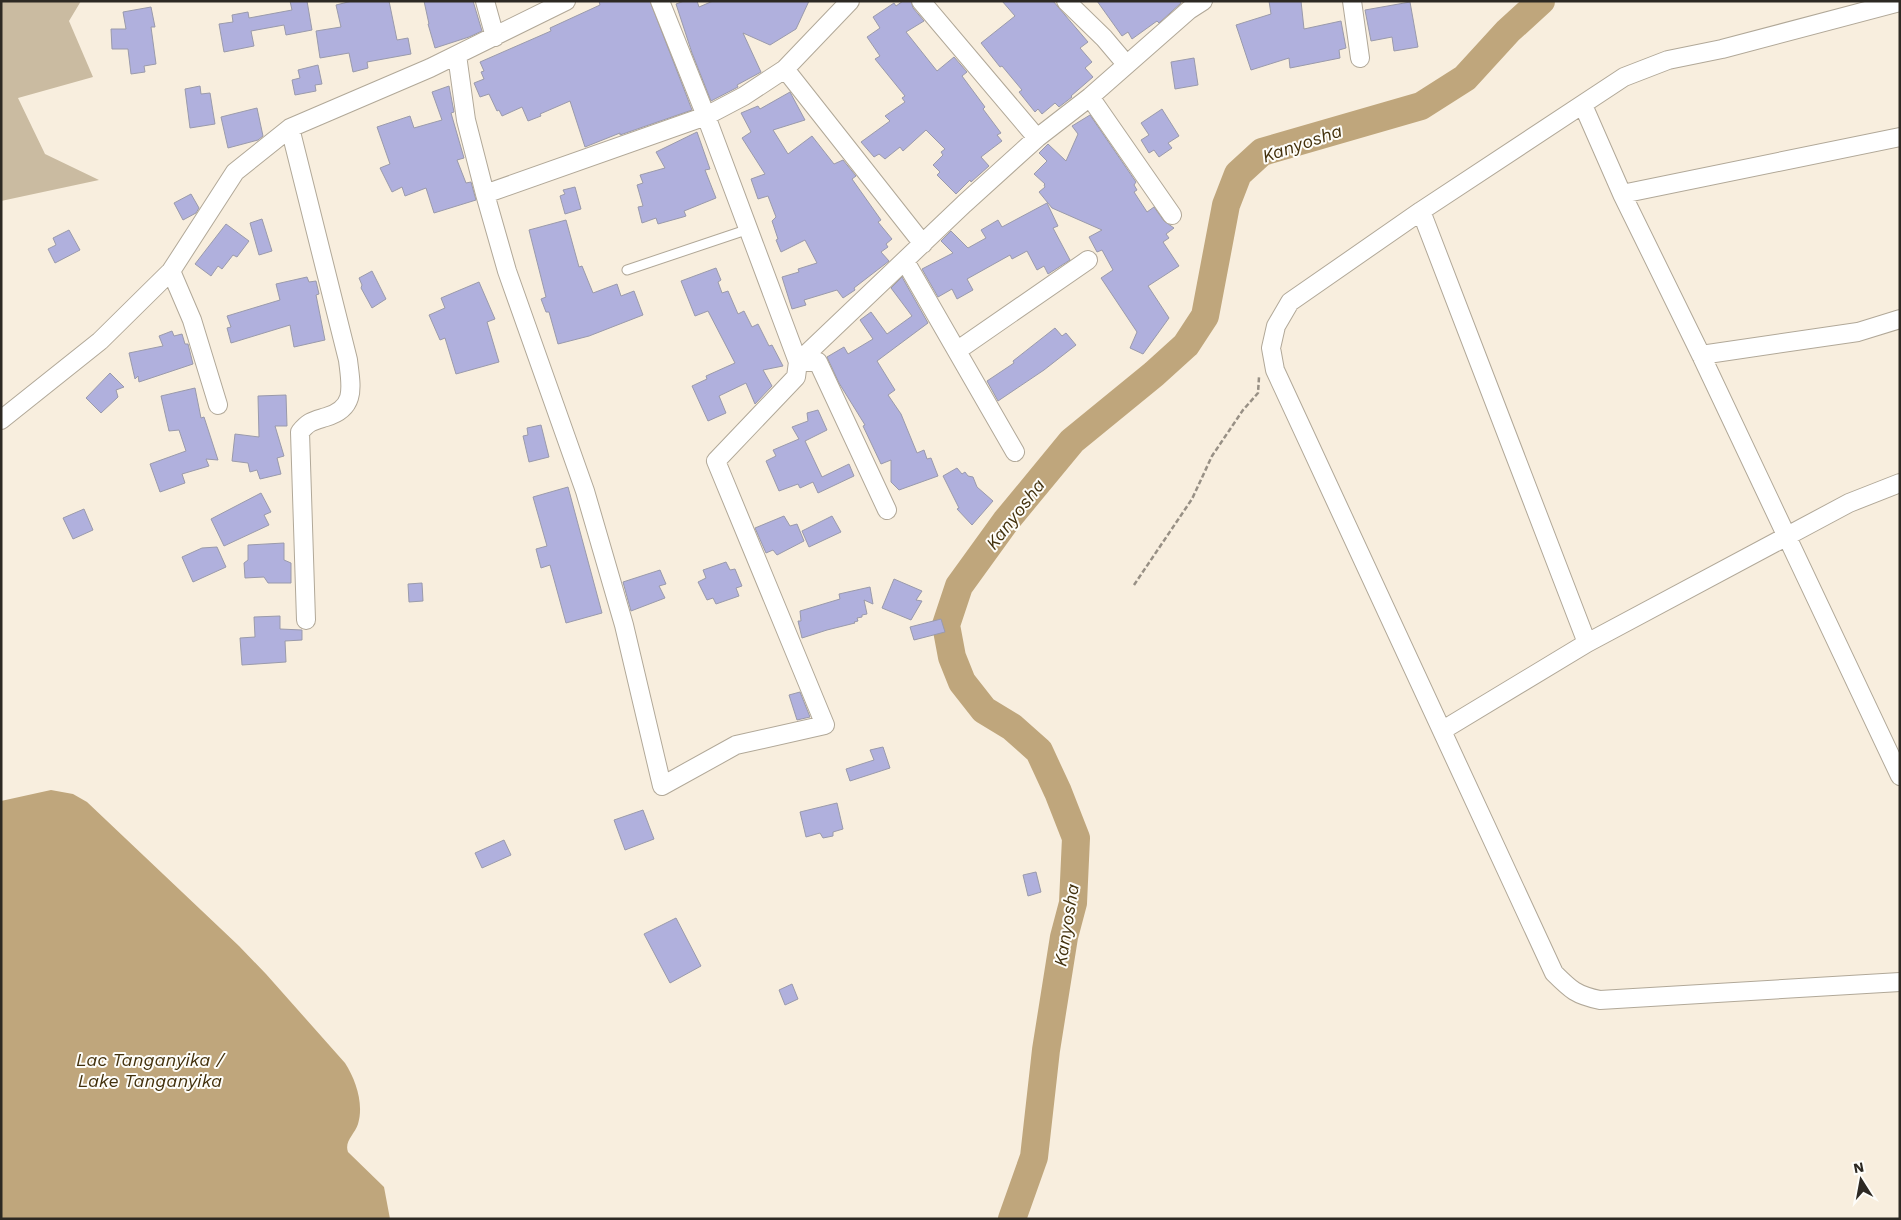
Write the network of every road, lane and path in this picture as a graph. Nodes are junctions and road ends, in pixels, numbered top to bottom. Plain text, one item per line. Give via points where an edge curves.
1 (485, 1) edge
2 (566, 1) edge
3 (660, 1) edge
4 (850, 1) edge
5 (921, 1) edge
6 (1066, 1) edge
7 (1203, 1) edge
8 (1352, 1) edge
9 (1900, 2) edge
10 (495, 37) junction
11 (457, 55) junction
12 (1360, 58) dead end
13 (1126, 64) junction
14 (785, 69) junction
15 (1090, 97) junction
16 (1583, 104) junction
17 (706, 116) junction
18 (290, 128) junction
19 (1900, 137) edge
20 (1037, 138) junction
21 (485, 194) junction
22 (1622, 194) junction
23 (1421, 211) junction
24 (1172, 215) dead end
25 (748, 229) junction
26 (923, 244) junction
27 (1088, 260) dead end
28 (905, 262) junction
29 (627, 270) dead end
30 (171, 271) junction
31 (1900, 319) edge
32 (958, 350) junction
33 (1701, 355) junction
34 (798, 362) junction
35 (1260, 372) dead end
36 (218, 405) dead end
37 (1, 420) edge
38 (1015, 452) dead end
39 (1900, 483) edge
40 (888, 510) dead end
41 (1786, 537) junction
42 (1134, 585) dead end
43 (306, 620) dead end
44 (1587, 642) junction
45 (1443, 730) junction
46 (1900, 776) edge
47 (1900, 982) edge

1 - 10 street
2 - 10 street
3 - 17 street
4 - 14 street
5 - 20 street
6 - 13 street
7 - 13 street
8 - 12 street
9 - 16 street via 1668,60 1624,77
10 - 11 street
11 - 18 street
11 - 21 street via 466,120
13 - 15 street
14 - 17 street
14 - 26 street
15 - 20 street
15 - 24 street
16 - 22 street
16 - 23 street
17 - 21 street
17 - 25 street
18 - 30 street via 235,172
18 - 43 street via 348,360 351,386 348,404 342,411 308,422 300,432
19 - 22 street
20 - 26 street
21 - 34 street via 507,271 586,491 624,625 662,786 736,745 825,725 716,461 796,378
22 - 33 street
23 - 44 street
23 - 45 street via 1290,302 1276,326 1271,348 1275,370
25 - 29 lane
25 - 34 street
26 - 28 street
27 - 32 street
28 - 32 street
28 - 34 street
30 - 36 street via 192,320
30 - 37 street via 100,341
31 - 33 street via 1858,332
32 - 38 street
33 - 41 street
34 - 40 street via 818,362
35 - 42 path via 1258,393 1212,456 1192,499
39 - 41 street via 1849,503
41 - 44 street
41 - 46 street
44 - 45 street
45 - 47 street via 1554,973 1581,996 1600,1000

